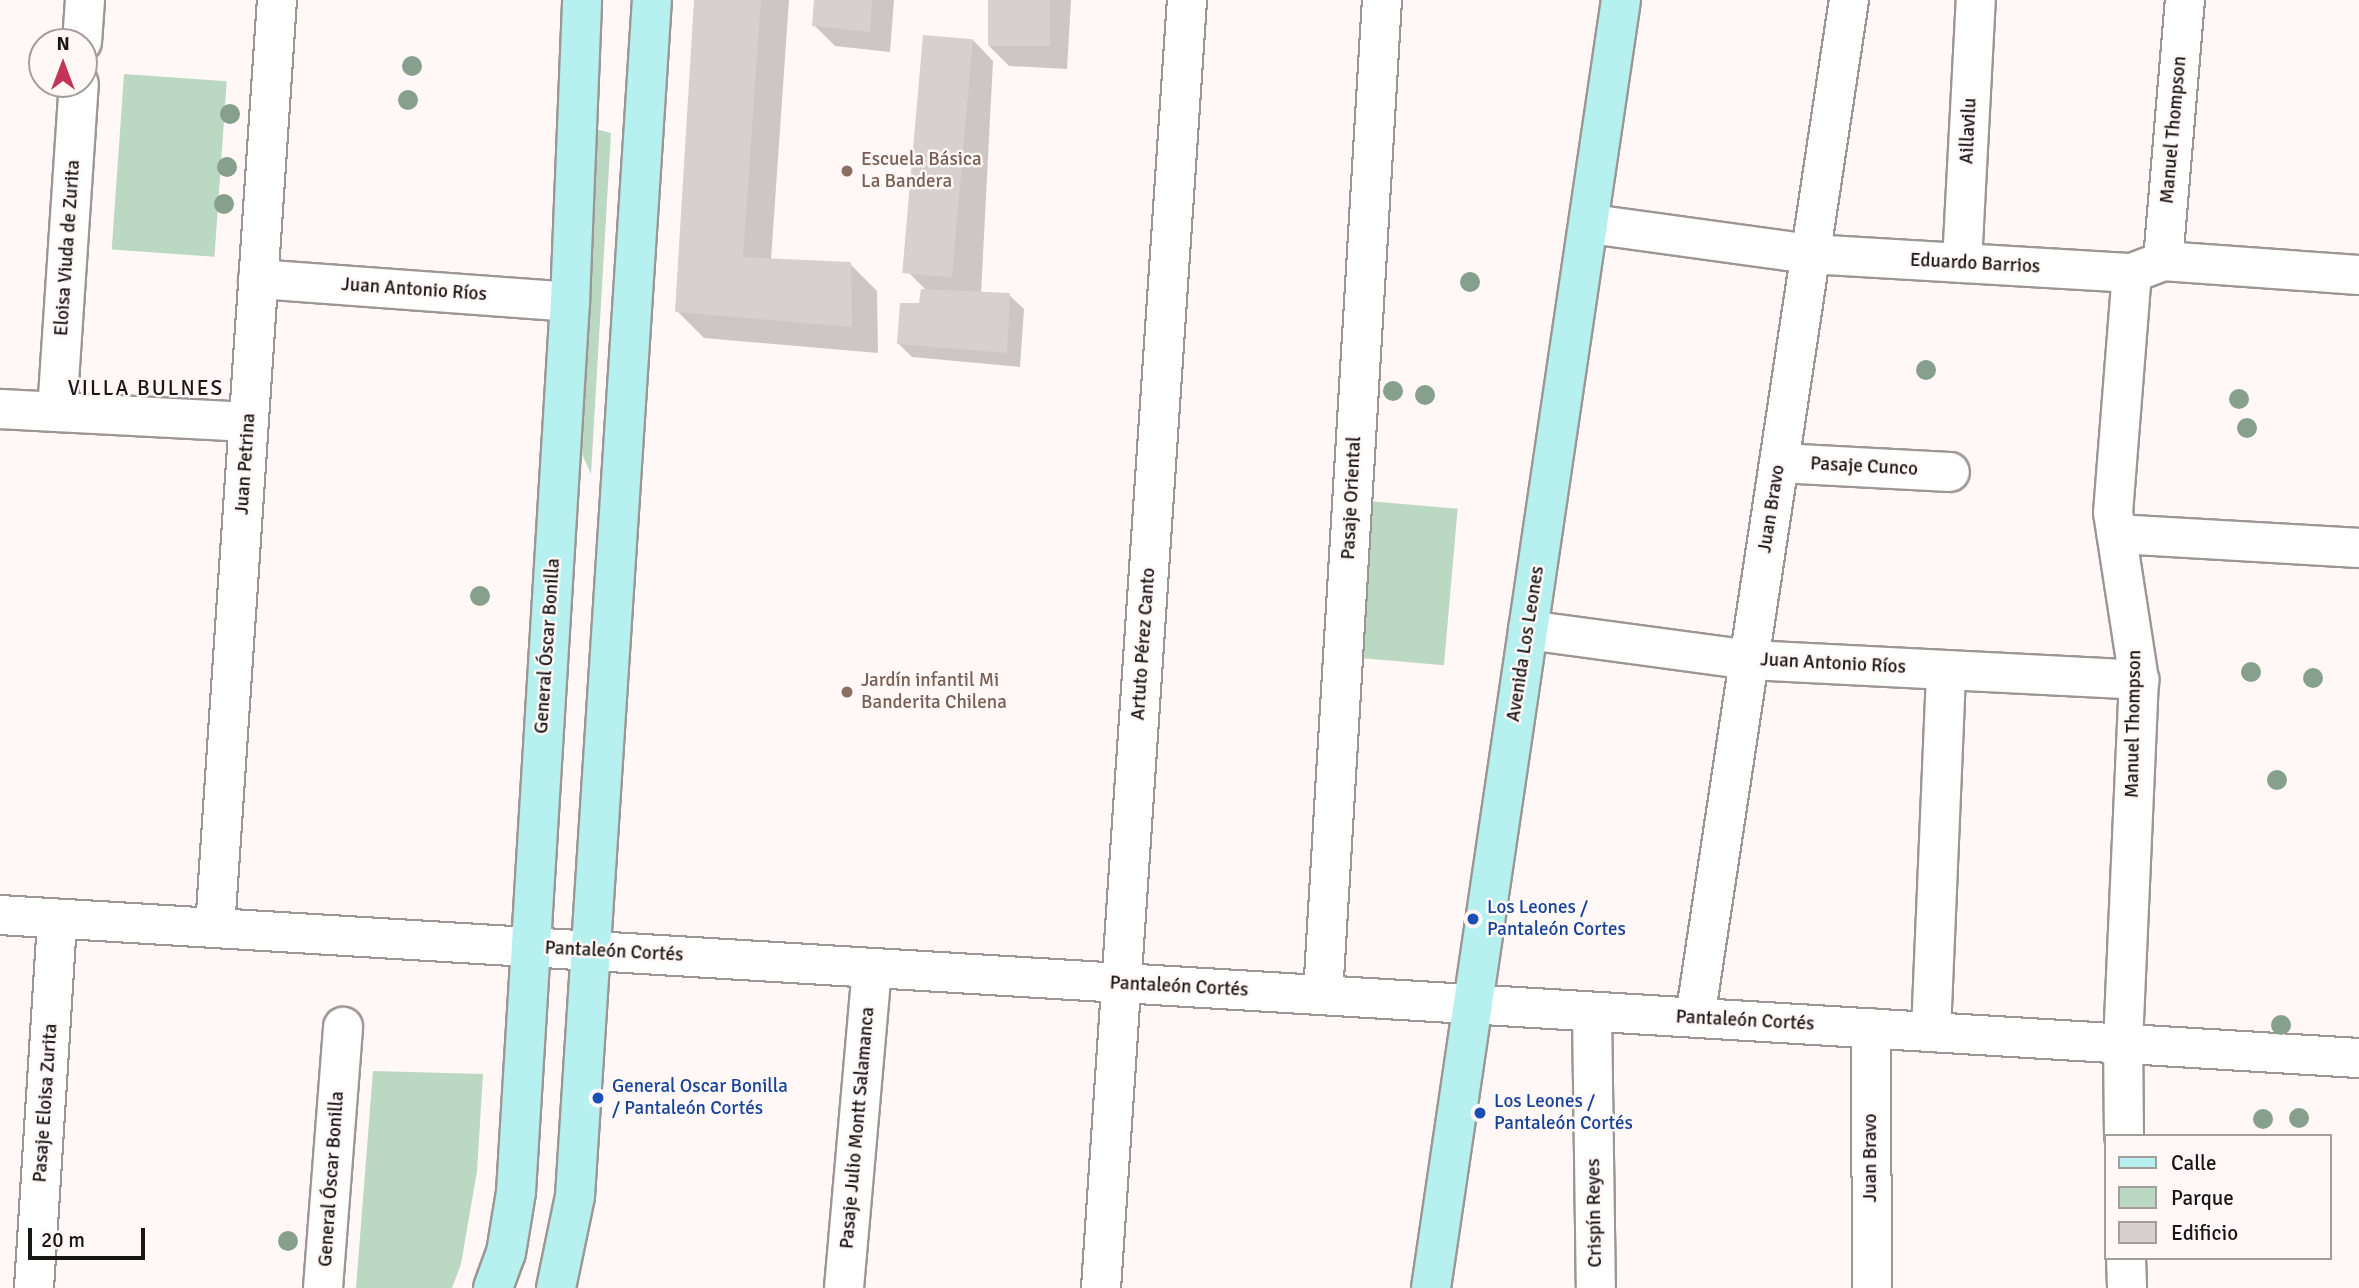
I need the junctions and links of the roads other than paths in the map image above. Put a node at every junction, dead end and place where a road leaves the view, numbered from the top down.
1 (85, 0) edge
2 (277, 0) edge
3 (582, 0) edge
4 (652, 0) edge
5 (1187, 0) edge
6 (1382, 0) edge
7 (1621, 0) edge
8 (1849, 0) edge
9 (1976, 0) edge
10 (2185, 0) edge
11 (83, 28) edge
12 (78, 98) edge
13 (1591, 224) junction
14 (1810, 254) junction
15 (1962, 263) junction
16 (2148, 267) junction
17 (2359, 275) edge
18 (258, 279) junction
19 (570, 302) junction
20 (0, 410) edge
21 (57, 412) junction
22 (249, 422) junction
23 (1779, 463) junction
24 (1950, 472) dead end
25 (2117, 534) junction
26 (2359, 548) edge
27 (1528, 630) junction
28 (1749, 660) junction
29 (1946, 670) junction
30 (2139, 680) junction
31 (0, 915) edge
32 (57, 919) junction
33 (215, 928) junction
34 (529, 947) junction
35 (590, 951) junction
36 (872, 968) junction
37 (1121, 983) junction
38 (1323, 995) junction
39 (1471, 1004) junction
40 (1592, 1012) junction
41 (1695, 1018) junction
42 (344, 1027) dead end
43 (1871, 1028) junction
44 (1931, 1032) junction
45 (2123, 1044) junction
46 (2359, 1058) edge
47 (2124, 1134) edge
48 (2126, 1260) edge
49 (34, 1288) edge
50 (323, 1288) edge
51 (493, 1288) edge
52 (556, 1288) edge
53 (844, 1288) edge
54 (1101, 1288) edge
55 (1431, 1288) edge
56 (1596, 1288) edge
57 (1872, 1288) edge
58 (2127, 1288) edge

1 - 11 street
2 - 18 street, Juan Petrina
3 - 19 street, General Óscar Bonilla
4 - 35 street
5 - 37 street, Artuto Pérez Canto
6 - 38 street, Pasaje Oriental
7 - 13 street, Avenida Los Leones
8 - 14 street, Juan Bravo
9 - 15 street, Aillavilu
10 - 16 street, Manuel Thompson
12 - 21 street, Eloisa Viuda de Zurita
13 - 14 street, Eduardo Barrios
13 - 27 street, Avenida Los Leones
14 - 15 street, Eduardo Barrios
14 - 23 street, Juan Bravo
15 - 16 street, Eduardo Barrios
16 - 17 street, Eduardo Barrios
16 - 25 street, Manuel Thompson
18 - 19 street, Juan Antonio Ríos
18 - 22 street, Juan Petrina
19 - 34 street, General Óscar Bonilla
20 - 21 street
21 - 22 street
22 - 33 street, Juan Petrina
23 - 24 street, Pasaje Cunco
23 - 28 street, Juan Bravo
25 - 26 street
25 - 30 street, Manuel Thompson
27 - 28 street, Juan Antonio Ríos
27 - 39 street, Avenida Los Leones
28 - 29 street, Juan Antonio Ríos
28 - 41 street, Juan Bravo
29 - 30 street, Juan Antonio Ríos
29 - 44 street
30 - 45 street, Manuel Thompson
31 - 32 street, Pantaleón Cortés
32 - 33 street, Pantaleón Cortés
32 - 49 street, Pasaje Eloisa Zurita
33 - 34 street, Pantaleón Cortés
34 - 35 street, Pantaleón Cortés
34 - 51 street, General Óscar Bonilla
35 - 36 street, Pantaleón Cortés
35 - 52 street
36 - 37 street, Pantaleón Cortés
36 - 53 street, Pasaje Julio Montt Salamanca
37 - 38 street, Pantaleón Cortés
37 - 54 street, Artuto Pérez Canto
38 - 39 street, Pantaleón Cortés
39 - 40 street, Pantaleón Cortés
39 - 55 street, Avenida Los Leones
40 - 41 street, Pantaleón Cortés
40 - 56 street, Crispín Reyes
41 - 43 street, Pantaleón Cortés
42 - 50 street, General Óscar Bonilla
43 - 44 street, Pantaleón Cortés
43 - 57 street, Juan Bravo
44 - 45 street, Pantaleón Cortés
45 - 46 street, Pantaleón Cortés
45 - 47 street, Manuel Thompson
48 - 58 street

